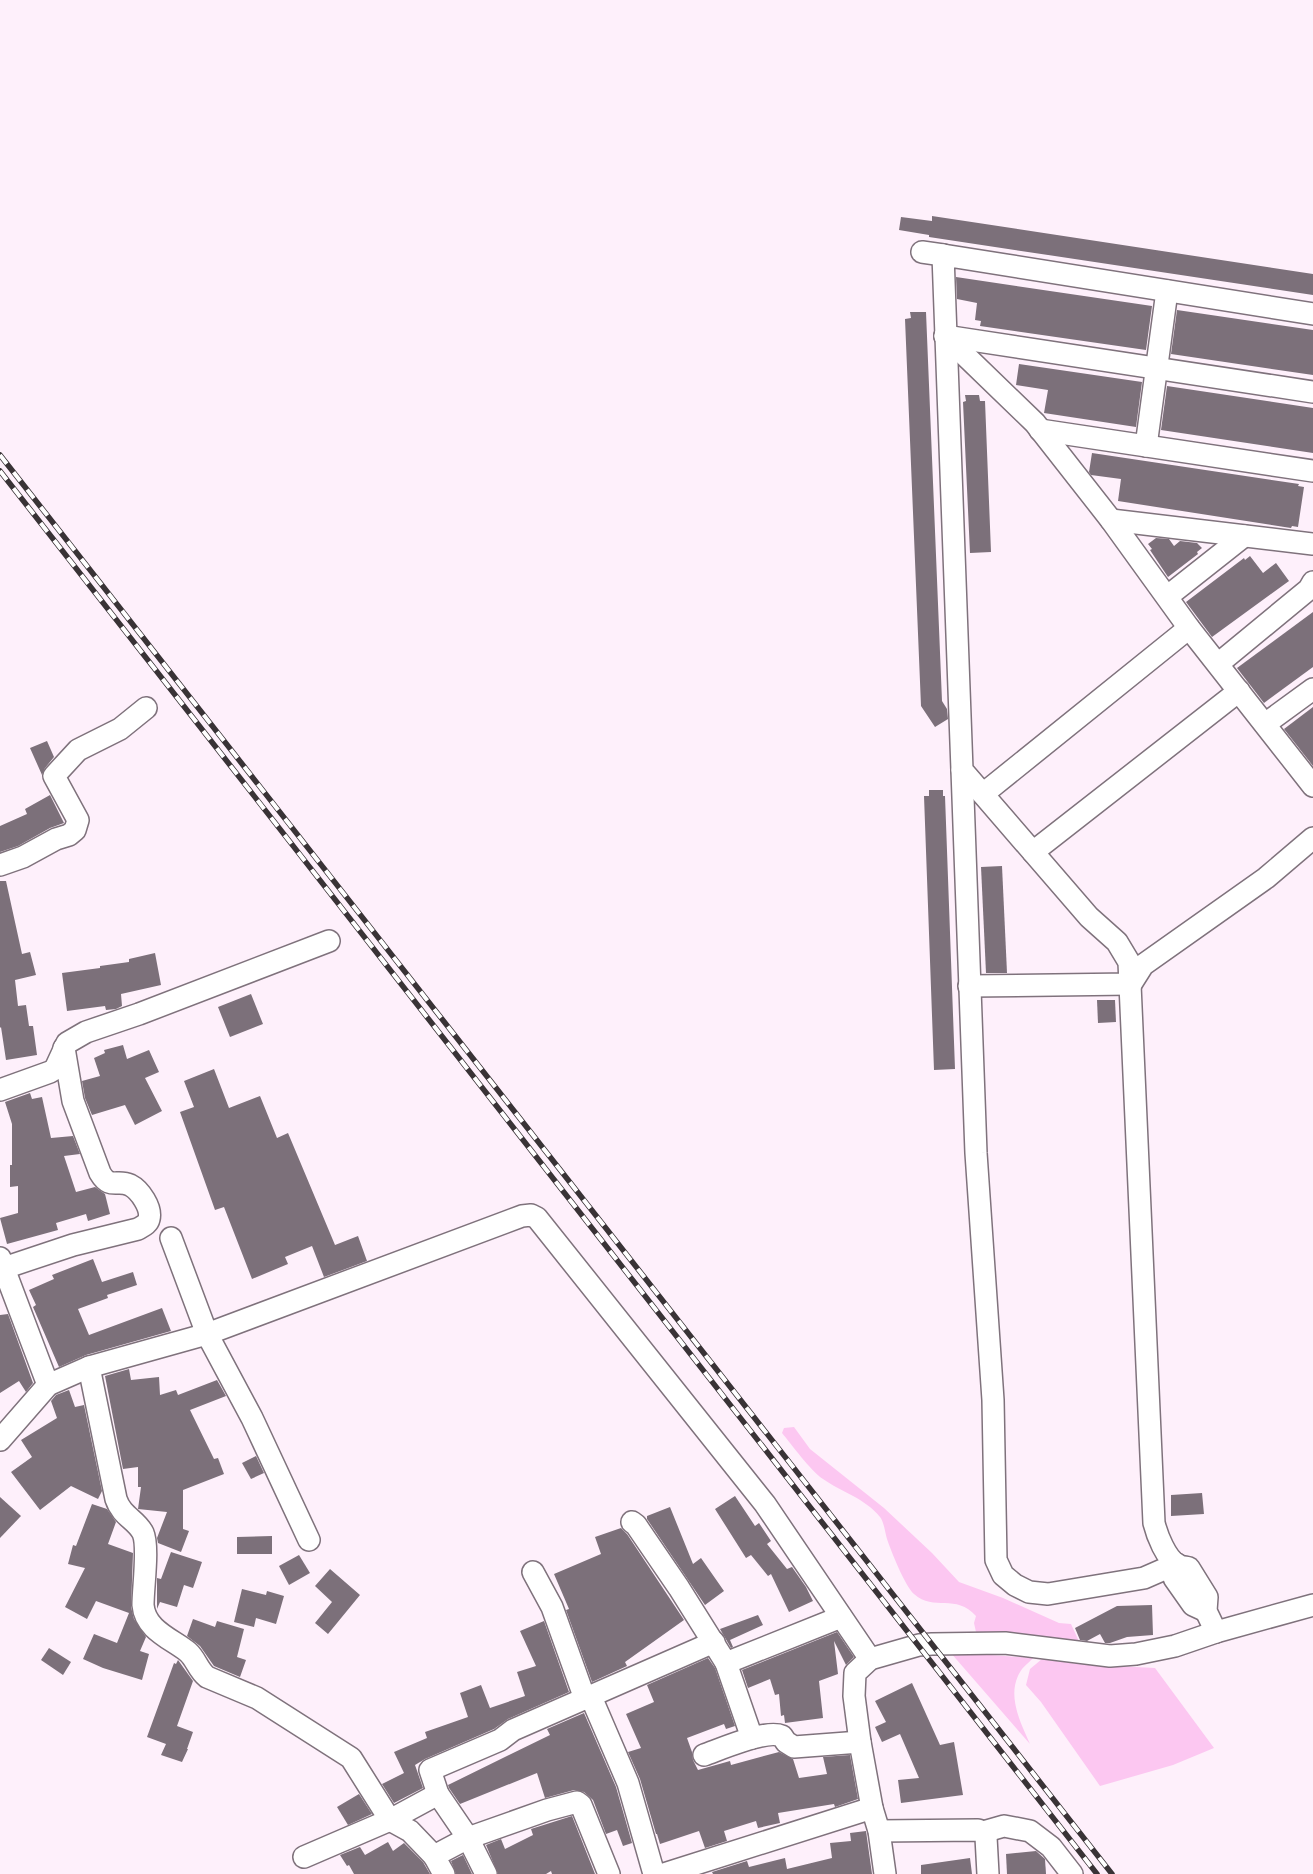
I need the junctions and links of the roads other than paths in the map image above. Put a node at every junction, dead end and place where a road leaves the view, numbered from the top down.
1 (922, 252) dead end
2 (943, 255) junction
3 (1167, 291) junction
4 (1313, 314) edge
5 (945, 336) junction
6 (1156, 368) junction
7 (1313, 392) edge
8 (1040, 430) junction
9 (1146, 446) junction
10 (1313, 471) edge
11 (1111, 520) junction
12 (1244, 536) junction
13 (1313, 544) edge
14 (1313, 582) edge
15 (1168, 596) junction
16 (1189, 628) junction
17 (1218, 664) junction
18 (1313, 689) edge
19 (1238, 691) junction
20 (146, 708) dead end
21 (1265, 724) junction
22 (962, 770) junction
23 (1313, 786) edge
24 (983, 794) junction
25 (1313, 838) edge
26 (1033, 852) junction
27 (0, 865) edge
28 (329, 941) dead end
29 (1131, 984) junction
30 (969, 986) junction
31 (64, 1048) junction
32 (0, 1090) edge
33 (171, 1238) dead end
34 (2, 1263) edge
35 (207, 1334) junction
36 (89, 1367) junction
37 (48, 1385) junction
38 (0, 1440) edge
39 (632, 1522) dead end
40 (309, 1540) dead end
41 (1176, 1564) junction
42 (533, 1572) dead end
43 (1313, 1605) edge
44 (841, 1617) junction
45 (1216, 1632) junction
46 (714, 1642) junction
47 (870, 1659) junction
48 (726, 1664) junction
49 (588, 1698) junction
50 (752, 1738) junction
51 (860, 1742) junction
52 (704, 1755) dead end
53 (438, 1794) junction
54 (872, 1808) junction
55 (390, 1820) junction
56 (879, 1832) junction
57 (983, 1832) junction
58 (468, 1838) junction
59 (304, 1857) dead end
60 (439, 1865) edge
61 (486, 1874) edge
62 (609, 1874) edge
63 (654, 1874) edge
64 (664, 1874) edge
65 (885, 1874) edge
66 (988, 1874) edge
67 (1072, 1874) edge

1 - 2 street
2 - 3 street
2 - 5 street
3 - 4 street
3 - 6 street
5 - 6 street
5 - 8 street
5 - 22 street
6 - 7 street
6 - 9 street
8 - 9 street
8 - 11 street
9 - 10 street
11 - 12 street
11 - 15 street
12 - 13 street
12 - 15 street
14 - 17 street
15 - 16 street
16 - 17 street
16 - 24 street
17 - 19 street
18 - 21 street
19 - 21 street
19 - 26 street
20 - 27 street
21 - 23 street
22 - 24 street
22 - 30 street
24 - 26 street
25 - 29 street
26 - 29 street
28 - 31 street
29 - 30 street
29 - 41 street
30 - 41 street
31 - 32 street
31 - 34 street
33 - 35 street
34 - 37 street
35 - 36 street
35 - 40 street
35 - 44 street
36 - 37 street
36 - 55 street
37 - 38 street
39 - 46 street
41 - 45 street
42 - 49 street
43 - 45 street
44 - 47 street
44 - 48 street
45 - 47 street
46 - 48 street
46 - 49 street
47 - 51 street
48 - 50 street
49 - 53 street
49 - 63 street
50 - 51 street
50 - 52 street
51 - 54 street
53 - 55 street
53 - 58 street
54 - 56 street
54 - 64 street
55 - 59 street
55 - 60 street
56 - 57 street
56 - 65 street
57 - 66 street
57 - 67 street
58 - 60 street
58 - 61 street
58 - 62 street

